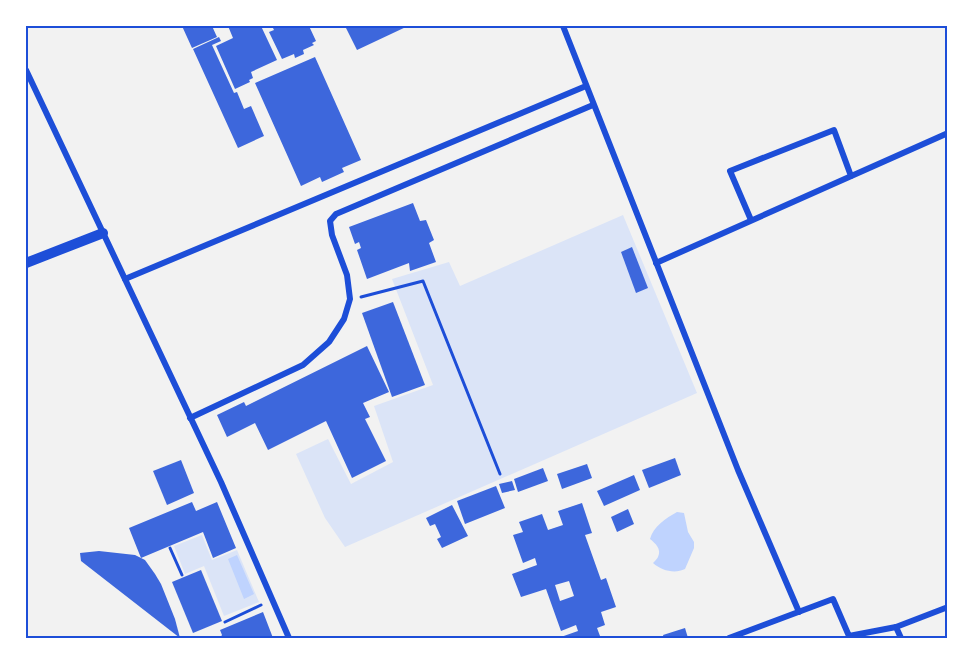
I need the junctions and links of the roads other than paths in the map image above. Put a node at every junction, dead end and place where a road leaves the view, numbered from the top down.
1 (563, 26) edge
2 (26, 70) edge
3 (586, 86) junction
4 (593, 105) junction
5 (948, 133) edge
6 (851, 176) junction
7 (751, 220) junction
8 (103, 233) junction
9 (26, 263) edge
10 (656, 263) junction
11 (125, 279) junction
12 (190, 418) junction
13 (948, 607) edge
14 (799, 612) junction
15 (896, 627) junction
16 (289, 639) edge
17 (729, 639) edge
18 (901, 639) edge

1 - 3 street
2 - 8 street
3 - 4 street
3 - 11 street
4 - 10 street
4 - 12 street
5 - 6 street
6 - 7 street
6 - 7 street
7 - 10 street
8 - 9 street
8 - 11 street
10 - 14 street
11 - 12 street
12 - 16 street
13 - 15 street
14 - 15 street
14 - 17 street
15 - 18 street

